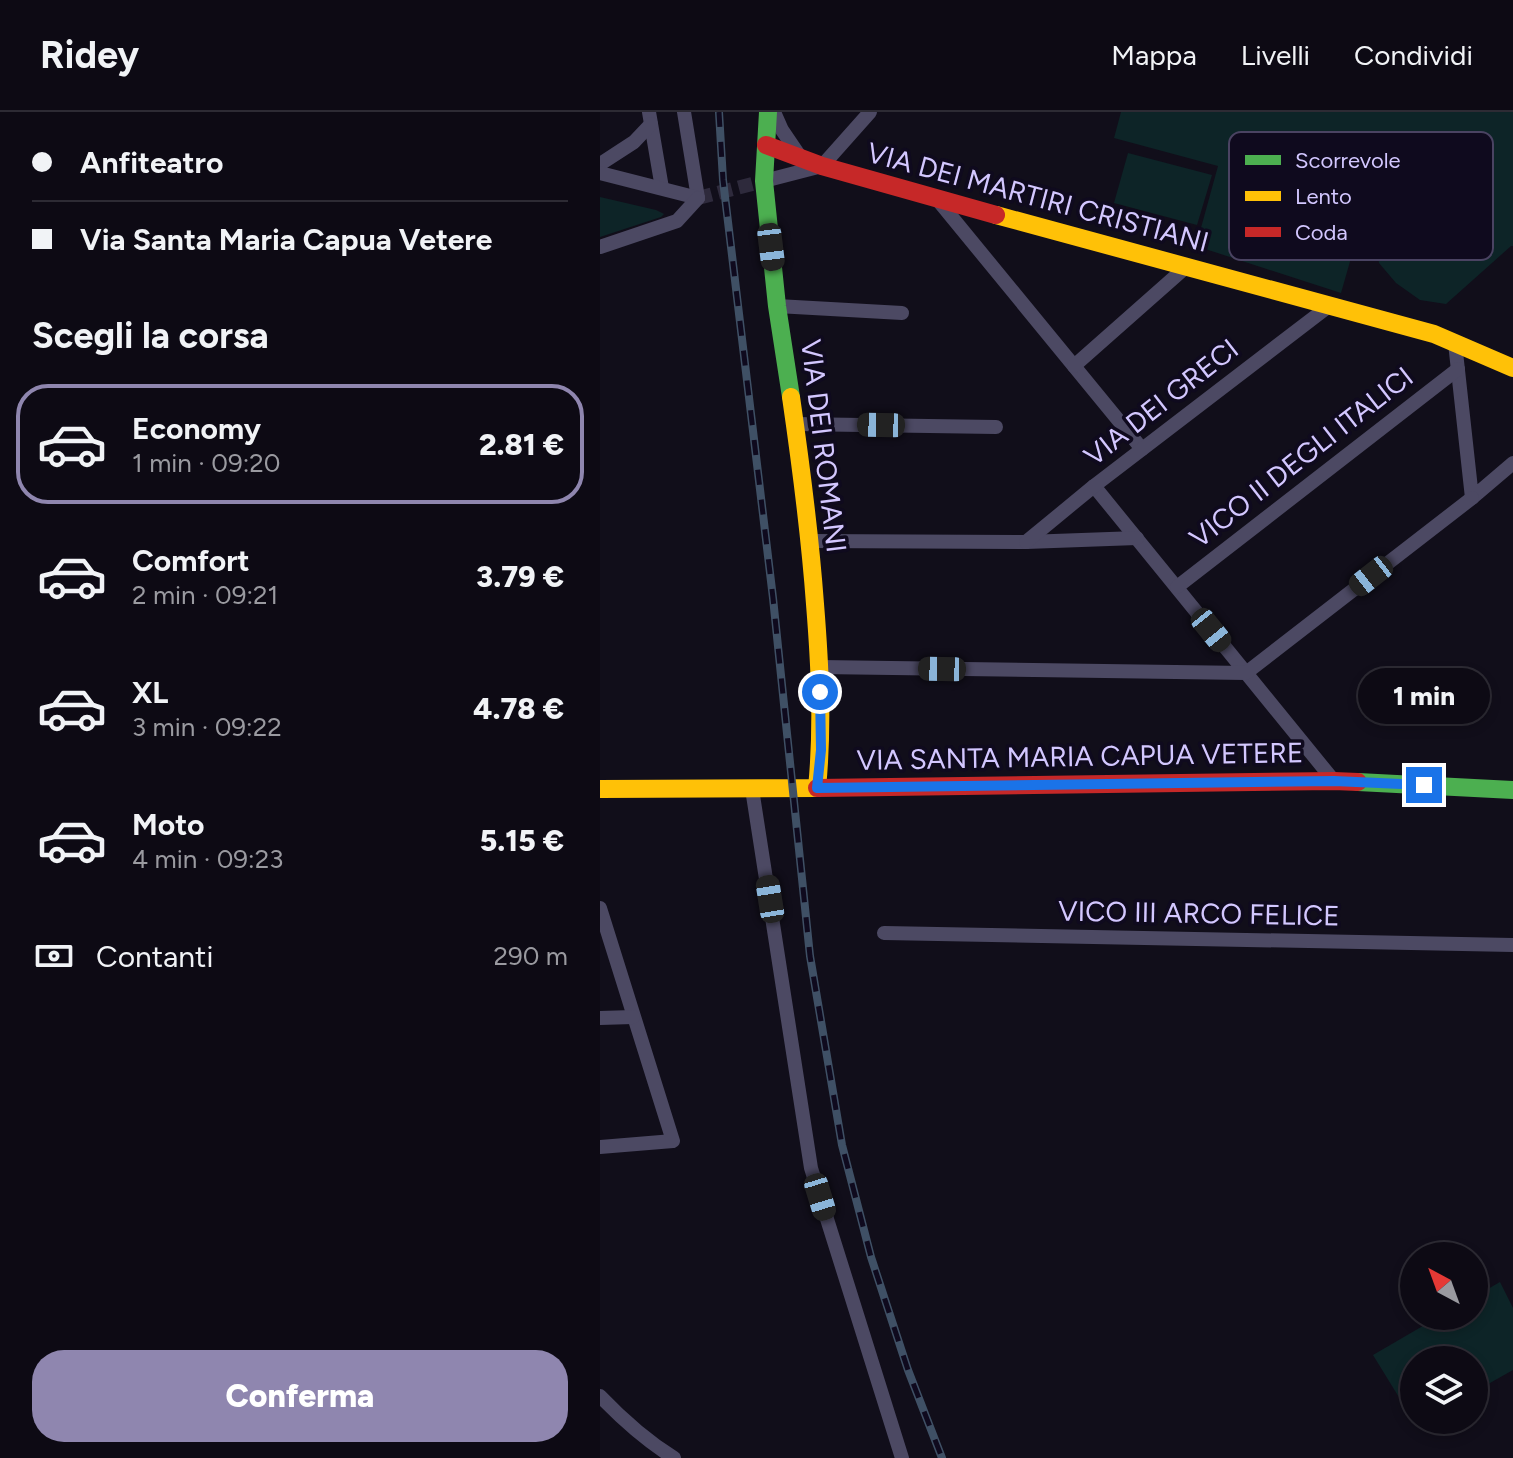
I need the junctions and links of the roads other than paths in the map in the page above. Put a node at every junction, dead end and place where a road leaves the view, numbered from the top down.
1 (684, 112) edge
2 (771, 112) edge
3 (870, 112) edge
4 (650, 118) edge
5 (766, 145) junction
6 (801, 158) junction
7 (600, 164) edge
8 (822, 166) junction
9 (600, 173) edge
10 (764, 181) junction
11 (662, 188) junction
12 (698, 198) junction
13 (937, 199) junction
14 (600, 247) edge
15 (1186, 267) junction
16 (777, 306) junction
17 (1329, 306) junction
18 (902, 313) dead end
19 (1455, 343) junction
20 (1074, 366) junction
21 (1513, 368) edge
22 (1458, 369) junction
23 (795, 424) junction
24 (996, 427) dead end
25 (1142, 449) junction
26 (1513, 463) edge
27 (1094, 486) junction
28 (1472, 498) junction
29 (1137, 538) junction
30 (810, 541) junction
31 (1026, 542) junction
32 (1177, 587) junction
33 (820, 667) junction
34 (1246, 673) junction
35 (1334, 781) junction
36 (817, 788) junction
37 (600, 789) edge
38 (752, 789) junction
39 (1513, 790) edge
40 (600, 908) edge
41 (884, 933) dead end
42 (1513, 945) edge
43 (633, 1017) junction
44 (600, 1018) edge
45 (600, 1147) edge
46 (600, 1396) edge
47 (674, 1458) edge
48 (902, 1458) edge

1 - 12 street
2 - 5 main road, VIA DEI ROMANI
2 - 6 street
3 - 8 street
4 - 7 street
4 - 11 street
5 - 6 main road, VIA DEI MARTIRI CRISTIANI
5 - 10 main road, VIA DEI ROMANI
6 - 8 main road, VIA DEI MARTIRI CRISTIANI
8 - 10 street, VIA DEI MARTIRI CRISTIANI
8 - 13 main road, VIA DEI MARTIRI CRISTIANI
9 - 11 street
10 - 16 main road, VIA DEI ROMANI
11 - 12 street
12 - 14 street
13 - 15 main road, VIA DEI MARTIRI CRISTIANI
13 - 20 street
15 - 17 main road, VIA DEI MARTIRI CRISTIANI
15 - 20 street
16 - 18 street
16 - 23 main road, VIA DEI ROMANI
17 - 19 main road, VIA DEI MARTIRI CRISTIANI
17 - 25 street, VIA DEI GRECI
19 - 21 main road, VIA DEI MARTIRI CRISTIANI
19 - 22 street
20 - 25 street
22 - 28 street
22 - 32 street, VICO II DEGLI ITALICI
23 - 24 street
23 - 30 main road, VIA DEI ROMANI
25 - 27 street, VIA DEI GRECI
26 - 28 street
27 - 29 street
27 - 31 street, VIA DEI GRECI
28 - 34 street
29 - 31 street
29 - 32 street
30 - 31 street
30 - 33 main road, VIA DEI ROMANI
32 - 34 street
33 - 34 street
33 - 36 main road, VIA DEI ROMANI
34 - 35 street
35 - 36 main road, VIA SANTA MARIA CAPUA VETERE
35 - 39 main road, VIA SANTA MARIA CAPUA VETERE
36 - 38 main road, VIA SANTA MARIA CAPUA VETERE
37 - 38 main road, VIA SANTA MARIA CAPUA VETERE
38 - 48 street
40 - 43 street
41 - 42 street, VICO III ARCO FELICE
43 - 44 street
43 - 45 street
46 - 47 street

